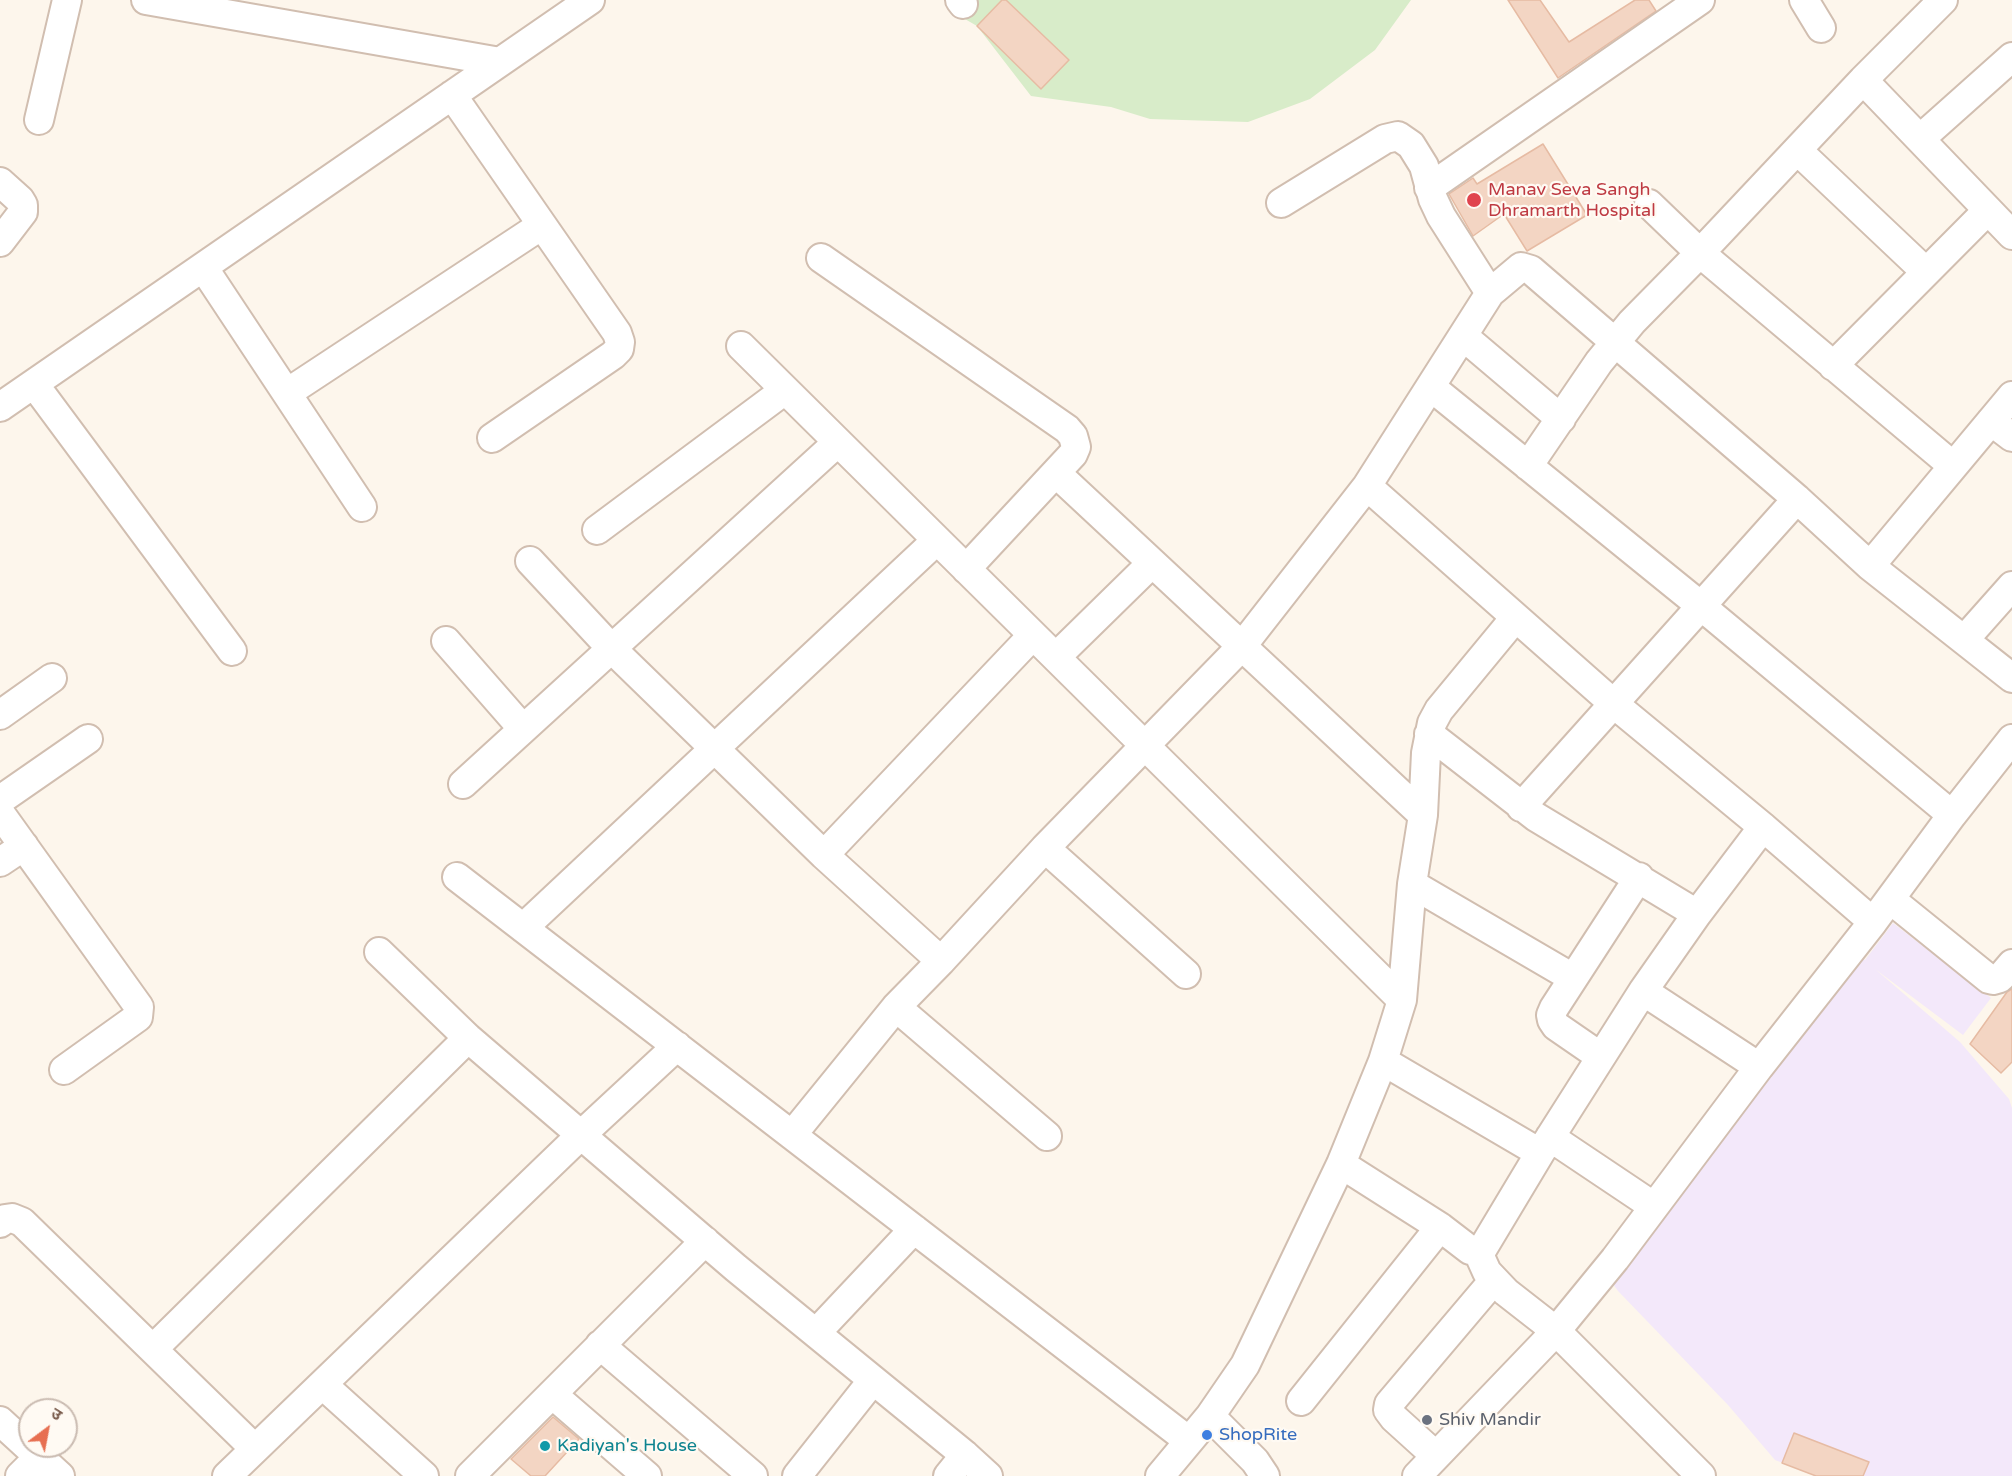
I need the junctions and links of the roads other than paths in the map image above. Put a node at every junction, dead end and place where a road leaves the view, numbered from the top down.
1 (67, 0) edge
2 (146, 0) edge
3 (590, 0) edge
4 (1700, 0) edge
5 (1804, 0) edge
6 (1943, 0) edge
7 (1821, 28) dead end
8 (2012, 57) edge
9 (500, 62) junction
10 (1863, 80) junction
11 (452, 95) junction
12 (39, 120) dead end
13 (1920, 140) junction
14 (1797, 150) junction
15 (0, 182) edge
16 (1430, 188) junction
17 (1281, 203) dead end
18 (1649, 204) dead end
19 (1988, 210) junction
20 (542, 225) junction
21 (2012, 235) edge
22 (0, 242) edge
23 (1700, 254) junction
24 (821, 258) dead end
25 (203, 267) junction
26 (1926, 272) junction
27 (1490, 293) junction
28 (1463, 336) junction
29 (1614, 342) junction
30 (741, 346) dead end
31 (1833, 366) junction
32 (34, 384) junction
33 (1431, 387) junction
34 (785, 390) junction
35 (287, 393) junction
36 (2012, 396) edge
37 (0, 407) edge
38 (1561, 419) junction
39 (2001, 429) edge
40 (492, 438) dead end
41 (838, 442) junction
42 (1528, 466) junction
43 (1953, 466) junction
44 (1056, 473) junction
45 (1367, 486) junction
46 (1797, 499) junction
47 (362, 507) dead end
48 (597, 530) dead end
49 (937, 540) junction
50 (530, 561) dead end
51 (1152, 562) junction
52 (1870, 566) junction
53 (966, 569) junction
54 (2012, 586) edge
55 (1701, 606) junction
56 (1515, 618) junction
57 (1033, 635) junction
58 (1964, 640) junction
59 (446, 641) dead end
60 (1242, 646) junction
61 (611, 648) junction
62 (232, 651) dead end
63 (1056, 657) junction
64 (52, 678) dead end
65 (2012, 678) edge
66 (1614, 704) junction
67 (0, 715) edge
68 (523, 729) junction
69 (1429, 734) junction
70 (2012, 739) edge
71 (88, 740) dead end
72 (1144, 745) junction
73 (714, 748) junction
74 (463, 784) dead end
75 (0, 800) edge
76 (1521, 807) junction
77 (0, 813) edge
78 (1952, 814) junction
79 (1423, 815) junction
80 (1763, 827) junction
81 (24, 846) junction
82 (1045, 848) junction
83 (824, 855) junction
84 (0, 862) edge
85 (457, 877) dead end
86 (1639, 877) junction
87 (1412, 884) junction
88 (1890, 899) junction
89 (1697, 914) junction
90 (1873, 922) junction
91 (522, 928) junction
92 (379, 952) dead end
93 (941, 961) junction
94 (2012, 964) edge
95 (1186, 974) dead end
96 (1573, 978) junction
97 (1643, 991) junction
98 (1402, 1000) junction
99 (896, 1007) junction
100 (468, 1038) junction
101 (676, 1046) junction
102 (1601, 1057) junction
103 (1383, 1061) junction
104 (1759, 1067) junction
105 (64, 1070) dead end
106 (581, 1135) junction
107 (792, 1135) junction
108 (1047, 1136) dead end
109 (1545, 1145) junction
110 (1341, 1164) junction
111 (1653, 1206) junction
112 (0, 1223) edge
113 (1440, 1227) junction
114 (914, 1229) junction
115 (705, 1240) junction
116 (1478, 1252) junction
117 (1494, 1280) junction
118 (1556, 1330) junction
119 (816, 1334) junction
120 (600, 1346) junction
121 (153, 1349) junction
122 (873, 1380) junction
123 (323, 1385) junction
124 (552, 1394) junction
125 (1301, 1401) dead end
126 (1210, 1416) junction
127 (0, 1421) edge
128 (1189, 1441) junction
129 (255, 1449) junction
130 (957, 1465) edge
131 (1427, 1466) edge
132 (40, 1470) edge
133 (227, 1476) edge
134 (424, 1476) edge
135 (470, 1476) edge
136 (647, 1476) edge
137 (753, 1476) edge
138 (797, 1476) edge
139 (988, 1476) edge
140 (1160, 1476) edge
141 (1265, 1476) edge
142 (1701, 1476) edge

1 - 12 street
2 - 9 street
3 - 9 street
4 - 16 street
5 - 7 street
6 - 10 street
8 - 13 street
9 - 11 street
10 - 13 street
10 - 14 street
11 - 20 street
11 - 25 street
13 - 19 street
14 - 23 street
14 - 26 street
15 - 22 street
16 - 17 street
16 - 27 street
18 - 23 street
19 - 21 street
19 - 26 street
20 - 35 street
20 - 40 street
23 - 29 street
23 - 31 street
24 - 44 street
25 - 32 street
25 - 35 street
26 - 31 street
27 - 28 street
27 - 29 street
28 - 33 street
28 - 38 street
29 - 38 street
29 - 46 street
30 - 34 street
31 - 43 street
32 - 37 street
32 - 62 street
33 - 42 street
33 - 45 street
34 - 41 street
34 - 48 street
35 - 47 street
36 - 39 street
38 - 42 street
39 - 43 street
41 - 49 street
41 - 61 street
42 - 55 street
43 - 52 street
44 - 51 street
44 - 53 street
45 - 56 street
45 - 60 street
46 - 52 street
46 - 55 street
49 - 53 street
49 - 73 street
50 - 61 street
51 - 60 street
51 - 63 street
52 - 58 street
53 - 57 street
54 - 58 street
55 - 66 street
55 - 78 street
56 - 66 street
56 - 69 street
57 - 63 street
57 - 83 street
58 - 65 street
59 - 68 street
60 - 72 street
60 - 79 street
61 - 68 street
61 - 73 street
63 - 72 street
64 - 67 street
66 - 76 street
66 - 80 street
68 - 74 street
69 - 76 street
69 - 79 street
70 - 78 street
71 - 75 street
72 - 82 street
72 - 98 street
73 - 83 street
73 - 91 street
76 - 86 street
77 - 81 street
78 - 88 street
79 - 87 street
80 - 89 street
80 - 90 street
81 - 84 street
81 - 105 street
82 - 93 street
82 - 95 street
83 - 93 street
85 - 91 street
86 - 89 street
86 - 96 street
87 - 96 street
87 - 98 street
88 - 90 street
88 - 94 street
89 - 97 street
90 - 104 street
91 - 101 street
92 - 100 street
93 - 99 street
96 - 102 street
97 - 102 street
97 - 104 street
98 - 103 street
99 - 107 street
99 - 108 street
100 - 106 street
100 - 121 street
101 - 106 street
101 - 107 street
102 - 109 street
103 - 109 street
103 - 110 street
104 - 111 street
106 - 115 street
106 - 123 street
107 - 114 street
109 - 111 street
109 - 116 street
110 - 113 street
110 - 126 street
111 - 118 street
112 - 121 street
113 - 116 street
113 - 125 street
114 - 119 street
114 - 128 street
115 - 119 street
115 - 120 street
116 - 117 street
117 - 118 street
117 - 131 street
118 - 131 street
118 - 142 street
119 - 122 street
120 - 124 street
120 - 137 street
121 - 129 street
122 - 130 street
122 - 138 street
123 - 129 street
123 - 134 street
124 - 135 street
124 - 136 street
126 - 128 street
126 - 141 street
127 - 132 street
128 - 140 street
129 - 133 street
130 - 139 street

